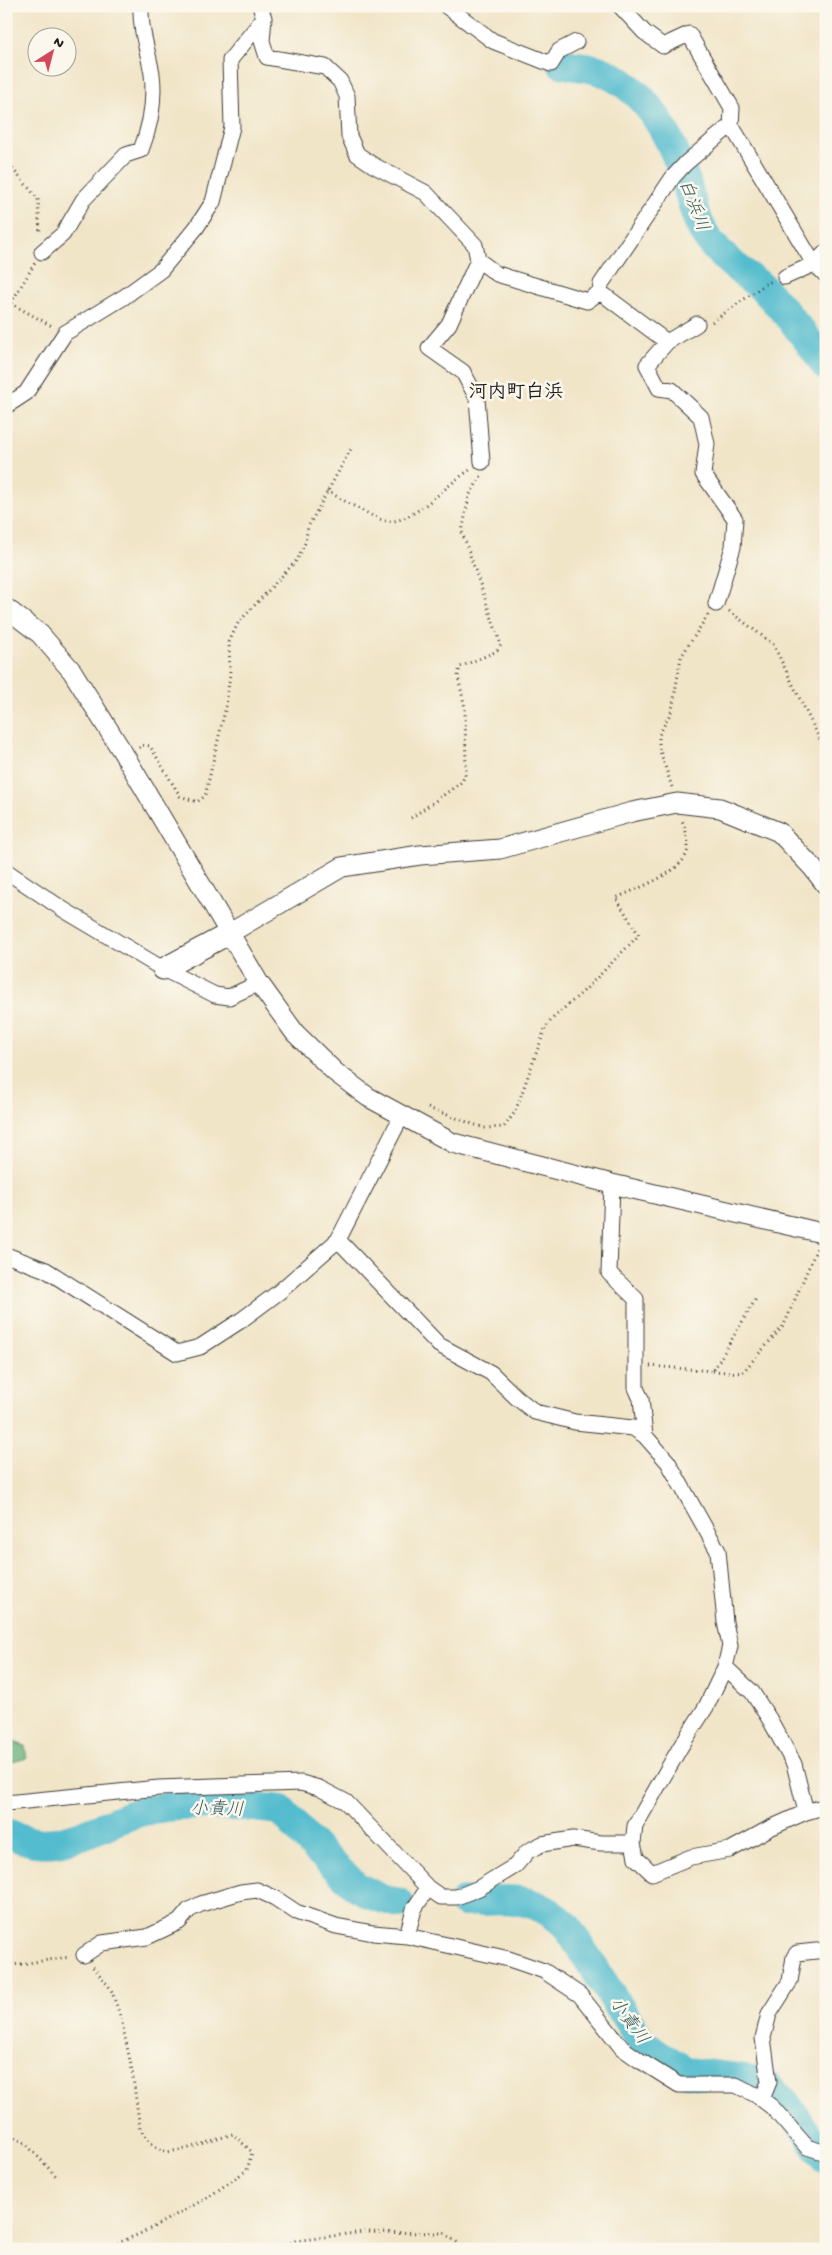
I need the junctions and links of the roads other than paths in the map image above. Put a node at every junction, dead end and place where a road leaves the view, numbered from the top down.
1 (141, 6) edge
2 (446, 6) edge
3 (620, 6) edge
4 (262, 12) edge
5 (576, 42) dead end
6 (731, 125) junction
7 (42, 252) road end
8 (826, 252) edge
9 (478, 260) junction
10 (814, 264) junction
11 (826, 275) edge
12 (785, 277) dead end
13 (600, 292) junction
14 (697, 324) road end
15 (667, 342) junction
16 (6, 406) edge
17 (482, 462) road end
18 (716, 604) road end
19 (6, 608) edge
20 (6, 871) edge
21 (826, 885) edge
22 (230, 933) junction
23 (163, 970) junction
24 (259, 983) junction
25 (401, 1117) junction
26 (612, 1184) junction
27 (825, 1233) edge
28 (338, 1240) junction
29 (6, 1255) edge
30 (645, 1436) junction
31 (724, 1667) junction
32 (6, 1803) edge
33 (826, 1806) edge
34 (806, 1812) junction
35 (633, 1843) junction
36 (428, 1888) junction
37 (407, 1936) junction
38 (826, 1950) edge
39 (84, 1955) road end
40 (765, 2091) junction
41 (820, 2150) edge

1 - 7 street
2 - 5 street
3 - 6 street
4 - 9 street
4 - 16 street
6 - 10 street
6 - 13 street
8 - 10 street
9 - 13 street
9 - 17 street
10 - 11 street
10 - 12 street
13 - 15 street
14 - 15 street
15 - 18 street
19 - 22 street
20 - 23 street
21 - 22 street
22 - 23 main road
22 - 24 street
23 - 24 street
24 - 25 street
25 - 26 street
25 - 28 street
26 - 27 street
26 - 30 street
28 - 29 street
28 - 30 street
30 - 31 street
31 - 34 street
31 - 35 street
32 - 36 street
33 - 34 street
34 - 35 street
35 - 36 street
36 - 37 street
37 - 39 street
37 - 40 street
38 - 40 street
40 - 41 street

